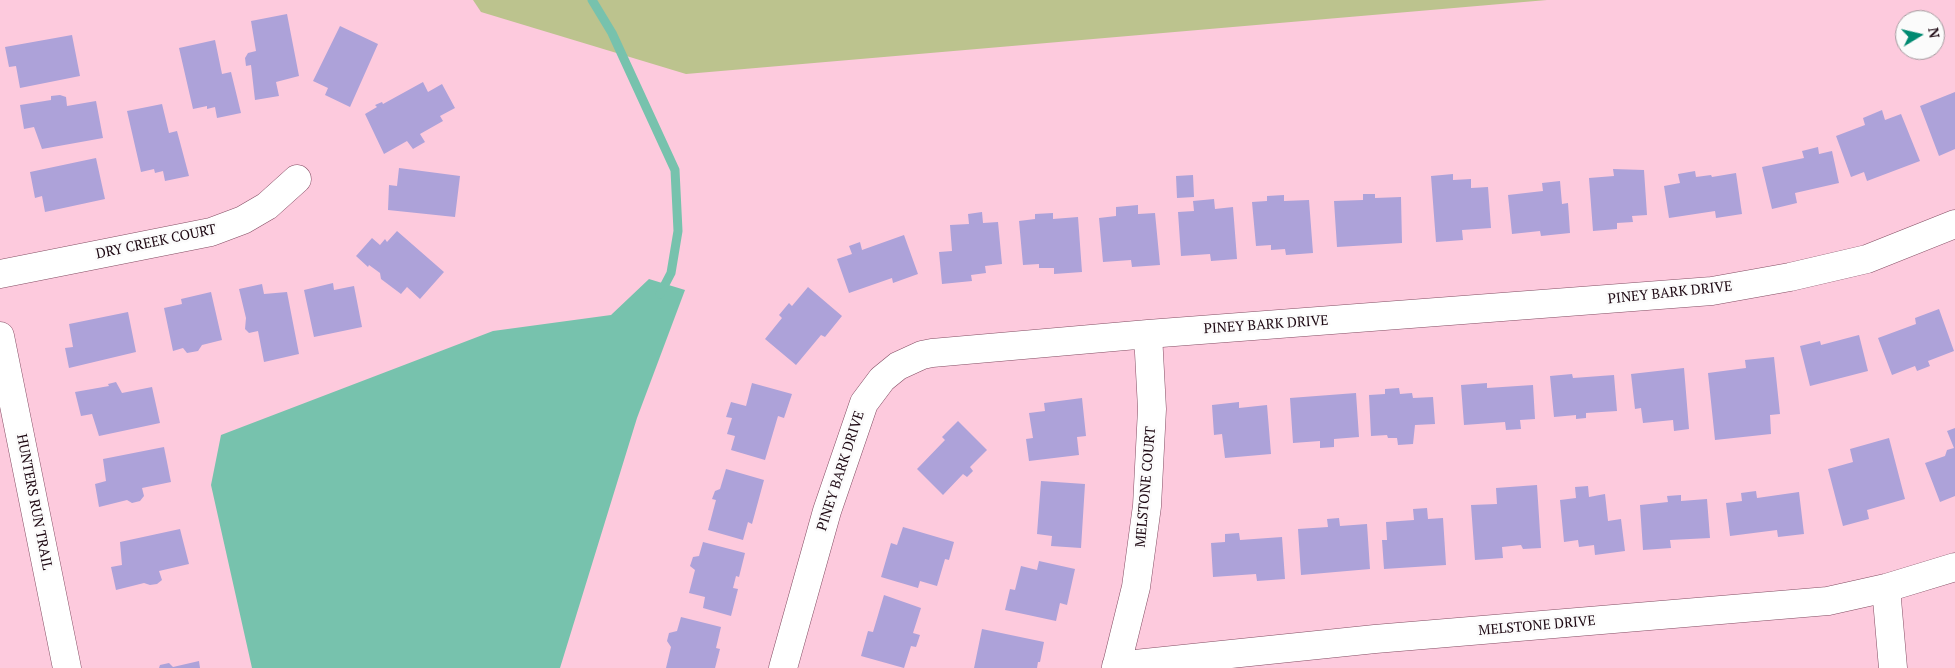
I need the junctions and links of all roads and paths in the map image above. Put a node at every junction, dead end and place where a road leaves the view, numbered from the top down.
1 (298, 179) dead end
2 (1955, 224) edge
3 (0, 274) edge
4 (1148, 334) junction
5 (0, 336) edge
6 (1955, 567) edge
7 (1886, 588) junction
8 (1116, 667) edge
9 (68, 668) edge
10 (784, 668) edge
11 (1894, 668) edge

1 - 3 street, DRY CREEK COURT
2 - 4 street, PINEY BARK DRIVE
4 - 8 street, MELSTONE COURT
4 - 10 street, PINEY BARK DRIVE
5 - 9 street, HUNTERS RUN TRAIL
6 - 7 street, MELSTONE DRIVE
7 - 8 street, MELSTONE DRIVE
7 - 11 street

